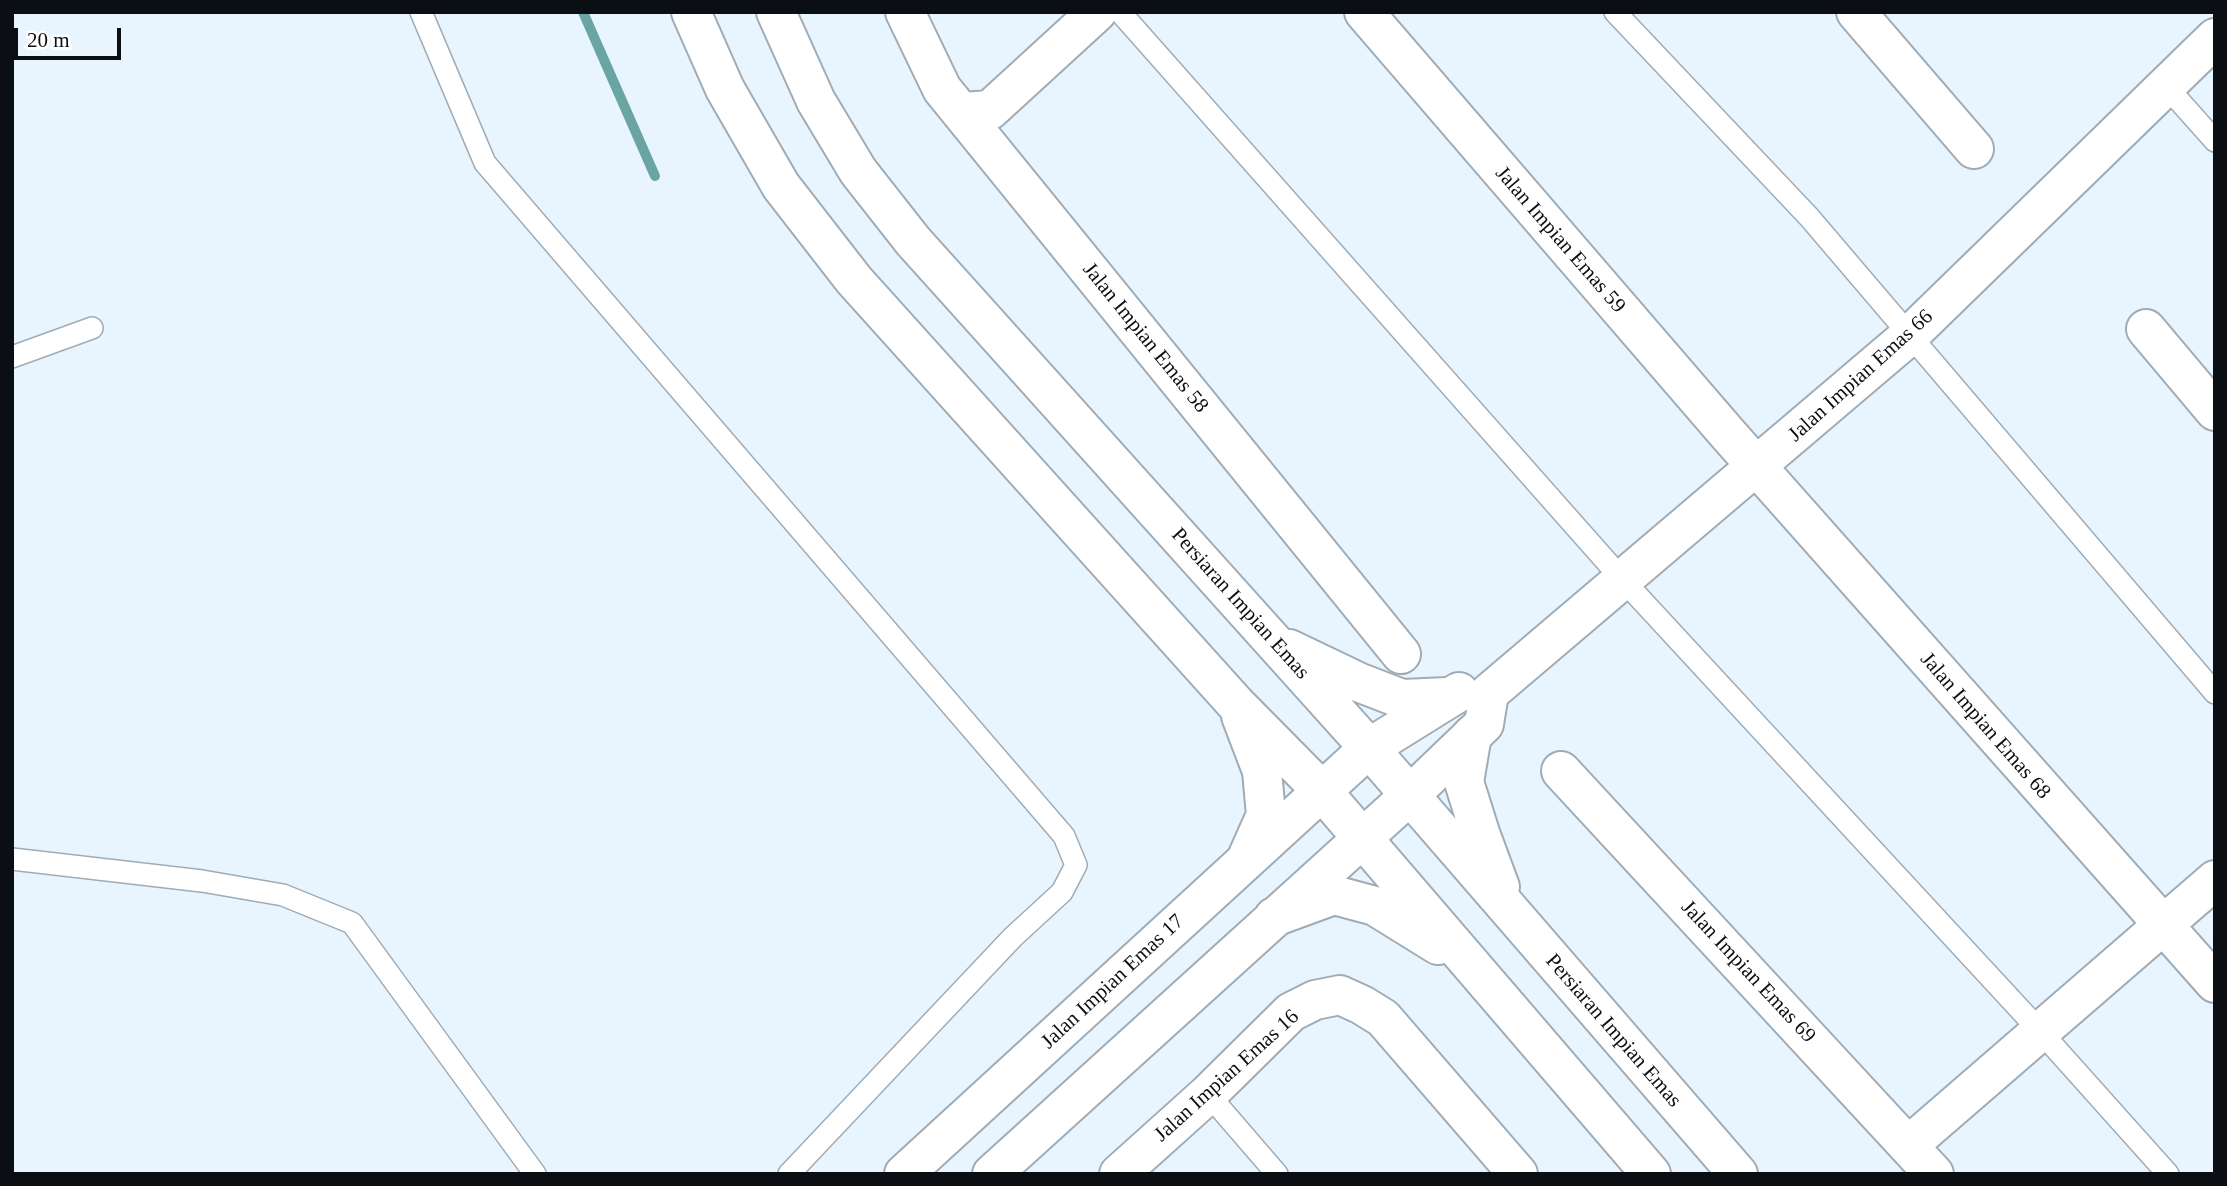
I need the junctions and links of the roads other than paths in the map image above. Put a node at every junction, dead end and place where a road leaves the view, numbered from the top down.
1 (421, 12) edge
2 (691, 12) edge
3 (776, 12) edge
4 (905, 12) edge
5 (1097, 12) edge
6 (1120, 12) edge
7 (1364, 12) edge
8 (1615, 12) edge
9 (1856, 12) edge
10 (2215, 38) edge
11 (2166, 86) junction
12 (963, 112) junction
13 (2215, 141) edge
14 (1973, 149) dead end
15 (92, 328) dead end
16 (2146, 329) dead end
17 (1909, 336) junction
18 (12, 357) edge
19 (2215, 411) edge
20 (1758, 466) junction
21 (1622, 579) junction
22 (1273, 641) junction
23 (1401, 654) dead end
24 (1489, 693) junction
25 (2215, 693) edge
26 (1448, 697) junction
27 (1236, 704) junction
28 (1472, 734) junction
29 (1369, 748) junction
30 (1561, 771) dead end
31 (1321, 790) junction
32 (1409, 796) junction
33 (1361, 837) junction
34 (12, 859) edge
35 (1246, 860) junction
36 (2215, 880) edge
37 (1511, 914) junction
38 (1274, 917) junction
39 (2162, 926) junction
40 (1469, 965) junction
41 (2215, 984) edge
42 (2040, 1031) junction
43 (1208, 1094) junction
44 (1909, 1145) junction
45 (535, 1174) edge
46 (789, 1174) edge
47 (904, 1174) edge
48 (992, 1174) edge
49 (1119, 1174) edge
50 (1277, 1174) edge
51 (1518, 1174) edge
52 (1651, 1174) edge
53 (1738, 1174) edge
54 (1934, 1174) edge
55 (2168, 1174) edge

1 - 46 lane
2 - 27 street
3 - 22 street, Persiaran Impian Emas
4 - 12 street, Jalan Impian Emas 58
5 - 12 street
6 - 21 lane
7 - 20 street, Jalan Impian Emas 59
8 - 17 lane
9 - 14 street
10 - 11 street, Jalan Impian Emas 66
11 - 13 lane
11 - 17 street, Jalan Impian Emas 66
12 - 23 street, Jalan Impian Emas 58
15 - 18 lane
16 - 19 street
17 - 20 street, Jalan Impian Emas 66
17 - 25 lane
20 - 21 street, Jalan Impian Emas 66
20 - 39 street, Jalan Impian Emas 68
21 - 24 street, Jalan Impian Emas 66
21 - 42 lane
22 - 26 street
22 - 29 street, Persiaran Impian Emas
24 - 26 street
24 - 28 street
26 - 29 street
27 - 31 street
27 - 35 street
28 - 32 street
28 - 37 street
29 - 31 street, Jalan Impian Emas 17
29 - 32 street, Persiaran Impian Emas
30 - 44 street, Jalan Impian Emas 69
31 - 33 street
31 - 35 street, Jalan Impian Emas 17
32 - 33 street
32 - 37 street, Persiaran Impian Emas
33 - 38 street
33 - 40 street
34 - 45 lane
35 - 47 street, Jalan Impian Emas 17
36 - 39 street
37 - 53 street, Persiaran Impian Emas
38 - 40 street
38 - 48 street
39 - 41 street, Jalan Impian Emas 68
39 - 42 street
40 - 52 street
42 - 44 street
42 - 55 lane
43 - 49 street, Jalan Impian Emas 16
43 - 50 lane
43 - 51 street, Jalan Impian Emas 16
44 - 54 street, Jalan Impian Emas 69

